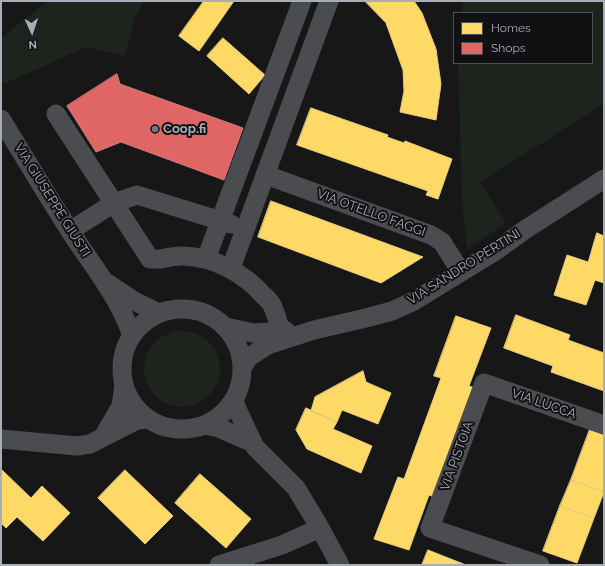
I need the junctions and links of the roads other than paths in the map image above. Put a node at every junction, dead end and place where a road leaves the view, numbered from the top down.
1 (302, 1) edge
2 (329, 1) edge
3 (261, 113) junction
4 (56, 114) dead end
5 (1, 119) edge
6 (284, 122) junction
7 (266, 175) junction
8 (604, 179) edge
9 (114, 204) junction
10 (220, 220) junction
11 (245, 229) junction
12 (70, 231) junction
13 (206, 259) junction
14 (231, 268) junction
15 (461, 272) junction
16 (105, 281) junction
17 (159, 313) junction
18 (226, 327) junction
19 (314, 330) junction
20 (281, 331) junction
21 (132, 336) junction
22 (243, 366) junction
23 (484, 383) joint
24 (124, 384) junction
25 (234, 400) junction
26 (148, 419) junction
27 (205, 425) junction
28 (604, 425) edge
29 (103, 437) junction
30 (1, 439) edge
31 (253, 443) junction
32 (320, 528) junction
33 (219, 565) edge
34 (340, 565) edge
35 (540, 565) edge

1 - 3 street
2 - 6 street
3 - 6 street
3 - 10 street
4 - 9 street
5 - 12 street, VIA GIUSEPPE GIUSTI
6 - 7 street
7 - 11 street
7 - 15 street, VIA OTELLO FAGGI
8 - 15 street, VIA SANDRO PERTINI
9 - 10 street
9 - 12 street
9 - 13 street
10 - 11 street
10 - 13 street
11 - 14 street
12 - 16 street, VIA GIUSEPPE GIUSTI
13 - 14 street
14 - 20 street
15 - 19 street, VIA SANDRO PERTINI
16 - 17 street, VIA GIUSEPPE GIUSTI
16 - 21 street, VIA GIUSEPPE GIUSTI
17 - 18 street
17 - 21 street
18 - 20 street, VIA SANDRO PERTINI
18 - 22 street
19 - 20 street, VIA SANDRO PERTINI
19 - 22 street, VIA SANDRO PERTINI
21 - 24 street
22 - 25 street
23 - 28 street, VIA LUCCA
23 - 35 street, VIA PISTOIA
24 - 26 street
24 - 29 street
25 - 27 street
25 - 31 street
26 - 27 street
26 - 29 street
27 - 31 street
29 - 30 street
31 - 32 street
32 - 33 street
32 - 34 street

